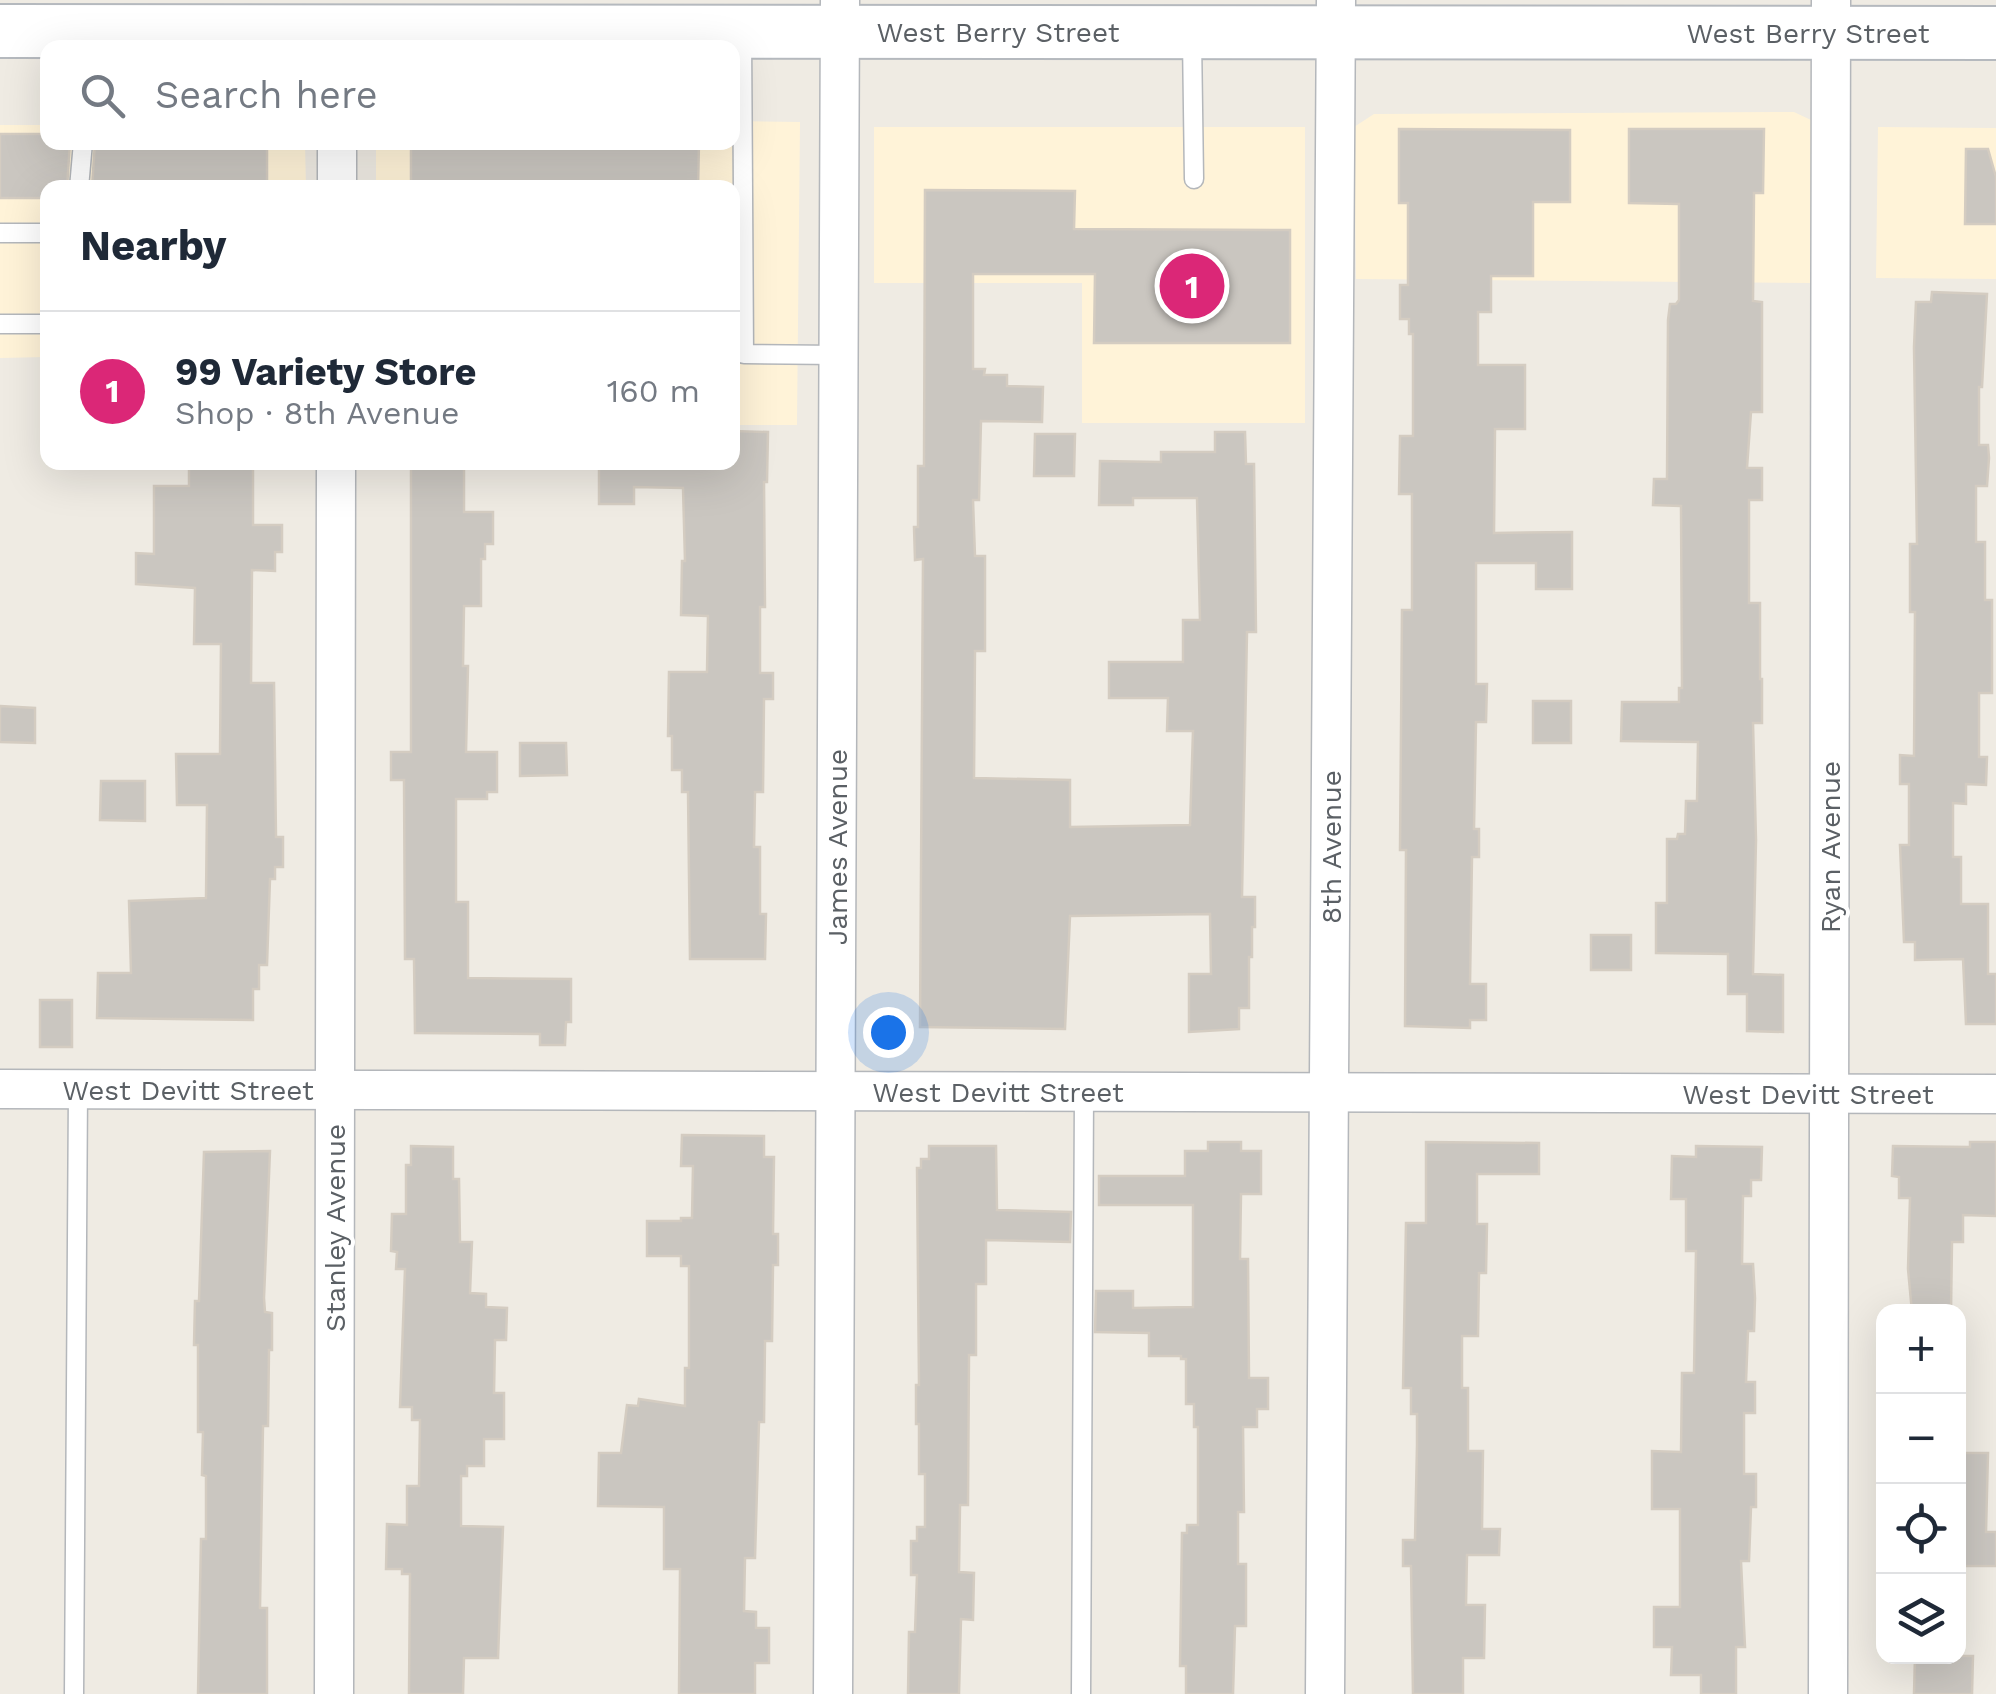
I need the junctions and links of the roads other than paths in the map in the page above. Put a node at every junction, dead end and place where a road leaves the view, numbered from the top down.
1 (840, 16) edge
2 (1336, 16) edge
3 (1831, 16) edge
4 (337, 26) edge
5 (1169, 27) junction
6 (0, 31) edge
7 (742, 31) junction
8 (86, 32) edge
9 (1996, 33) edge
10 (82, 150) edge
11 (337, 150) edge
12 (1194, 179) dead end
13 (80, 180) edge
14 (337, 180) edge
15 (0, 233) edge
16 (40, 233) edge
17 (0, 324) edge
18 (40, 324) edge
19 (838, 355) junction
20 (336, 470) edge
21 (0, 1089) edge
22 (78, 1090) junction
23 (335, 1090) junction
24 (836, 1092) junction
25 (1084, 1092) junction
26 (1329, 1093) junction
27 (1829, 1094) junction
28 (1996, 1094) edge
29 (74, 1694) edge
30 (334, 1694) edge
31 (833, 1694) edge
32 (1080, 1694) edge
33 (1325, 1694) edge
34 (1828, 1694) edge

1 - 5 main road, West Berry Street
1 - 7 main road, West Berry Street
1 - 19 street, James Avenue
2 - 3 main road, West Berry Street
2 - 5 main road, West Berry Street
2 - 26 street, 8th Avenue
3 - 9 main road, West Berry Street
3 - 27 street, Ryan Avenue
4 - 7 main road, West Berry Street
4 - 8 main road, West Berry Street
5 - 12 lane
6 - 8 main road, West Berry Street
7 - 19 lane
10 - 13 lane
11 - 14 street
15 - 16 lane
17 - 18 lane
19 - 24 street, James Avenue
20 - 23 street, Stanley Avenue
21 - 22 street, West Devitt Street
22 - 23 street, West Devitt Street
22 - 29 lane
23 - 24 street, West Devitt Street
23 - 30 street, Stanley Avenue
24 - 25 street, West Devitt Street
24 - 31 street, James Avenue
25 - 26 street, West Devitt Street
25 - 32 lane
26 - 27 street, West Devitt Street
26 - 33 street, 8th Avenue
27 - 28 street, West Devitt Street
27 - 34 street, Ryan Avenue

